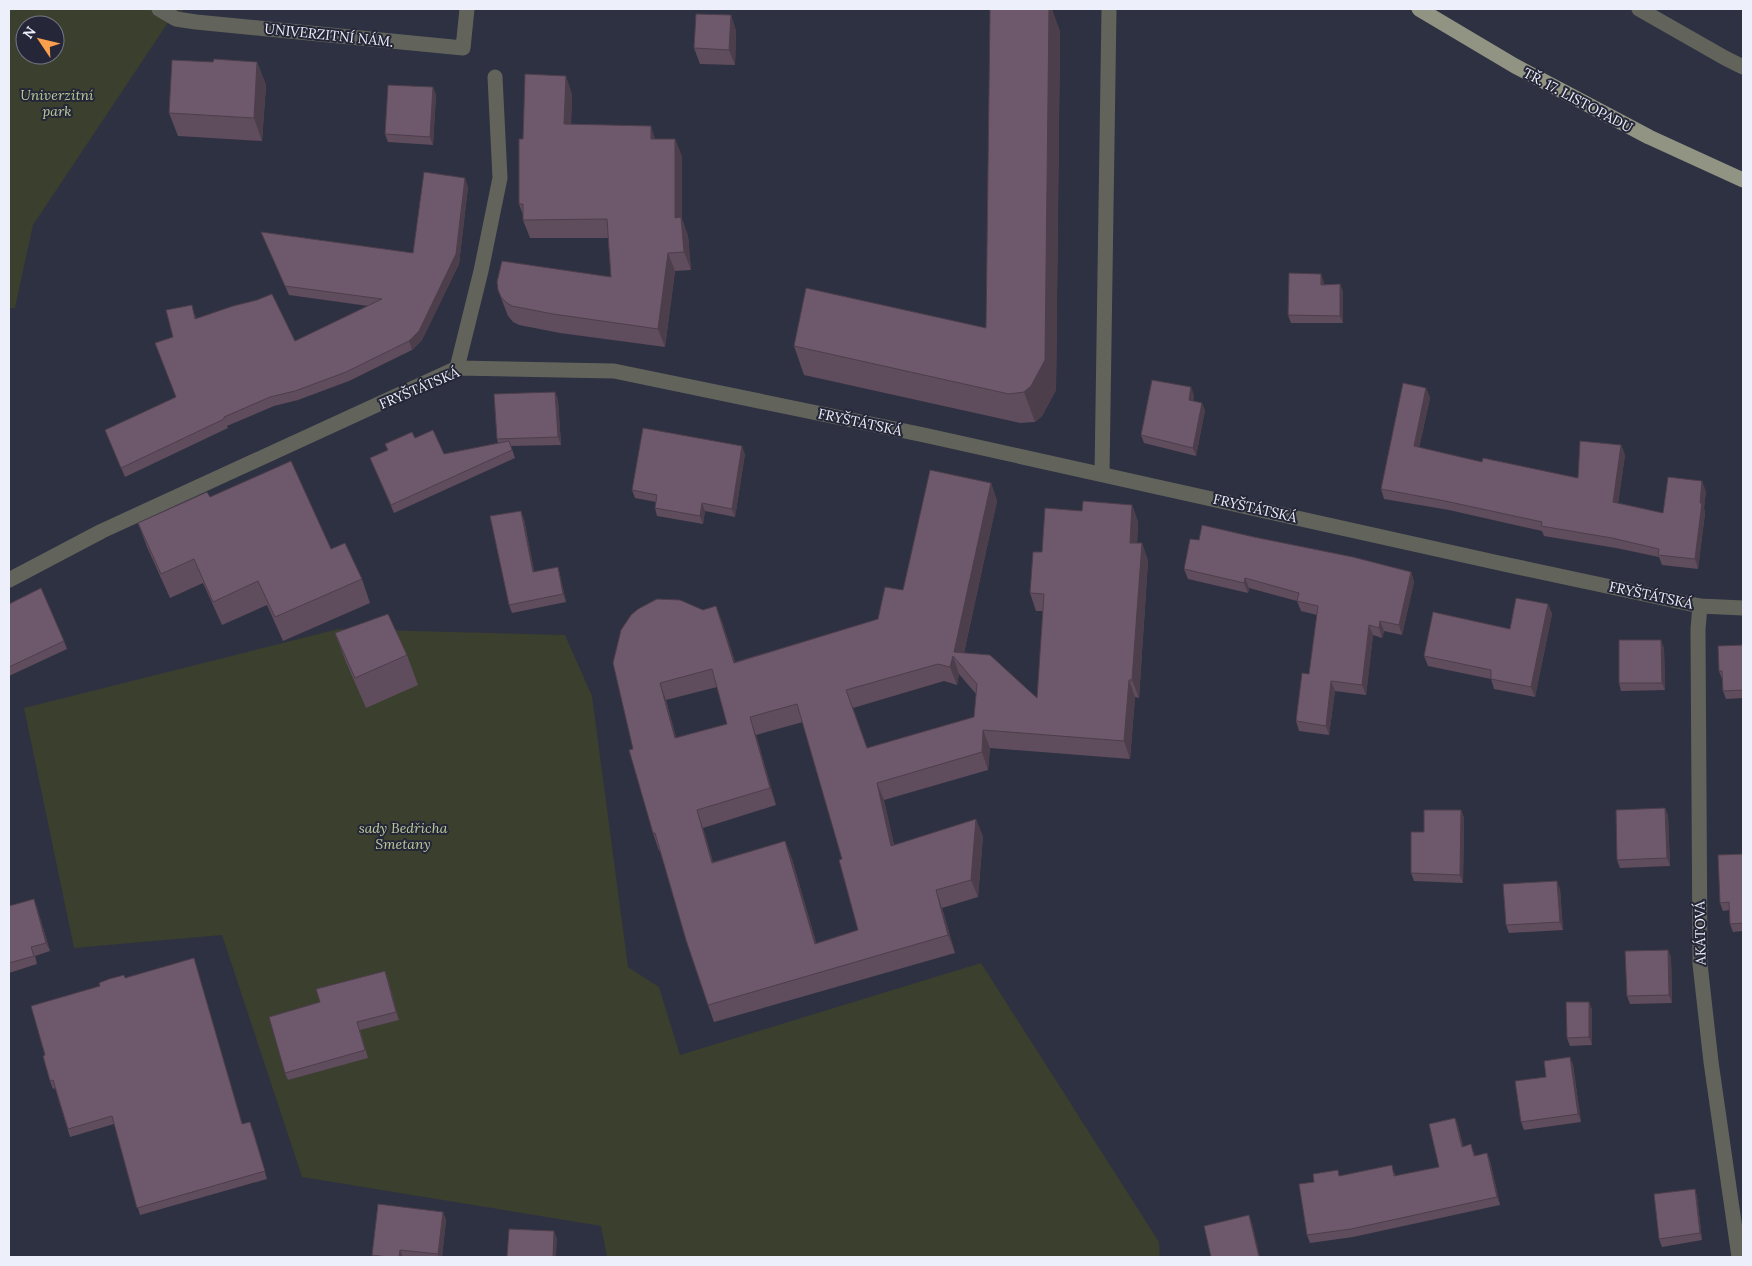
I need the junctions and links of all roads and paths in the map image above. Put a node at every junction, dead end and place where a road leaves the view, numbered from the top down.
1 (159, 9) edge
2 (467, 9) edge
3 (1109, 9) edge
4 (1419, 9) edge
5 (1640, 9) edge
6 (1743, 67) edge
7 (495, 77) dead end
8 (1743, 180) edge
9 (457, 368) junction
10 (1102, 474) junction
11 (9, 580) edge
12 (1700, 606) junction
13 (1743, 608) edge
14 (1739, 1257) edge

1 - 2 street, UNIVERZITNÍ NÁM.
3 - 10 street
4 - 8 main road, TŘ. 17. LISTOPADU
5 - 6 street
7 - 9 street
9 - 10 street, FRYŠTÁTSKÁ
9 - 11 street, FRYŠTÁTSKÁ
10 - 12 street, FRYŠTÁTSKÁ
12 - 13 street, FRYŠTÁTSKÁ
12 - 14 street, AKÁTOVÁ

